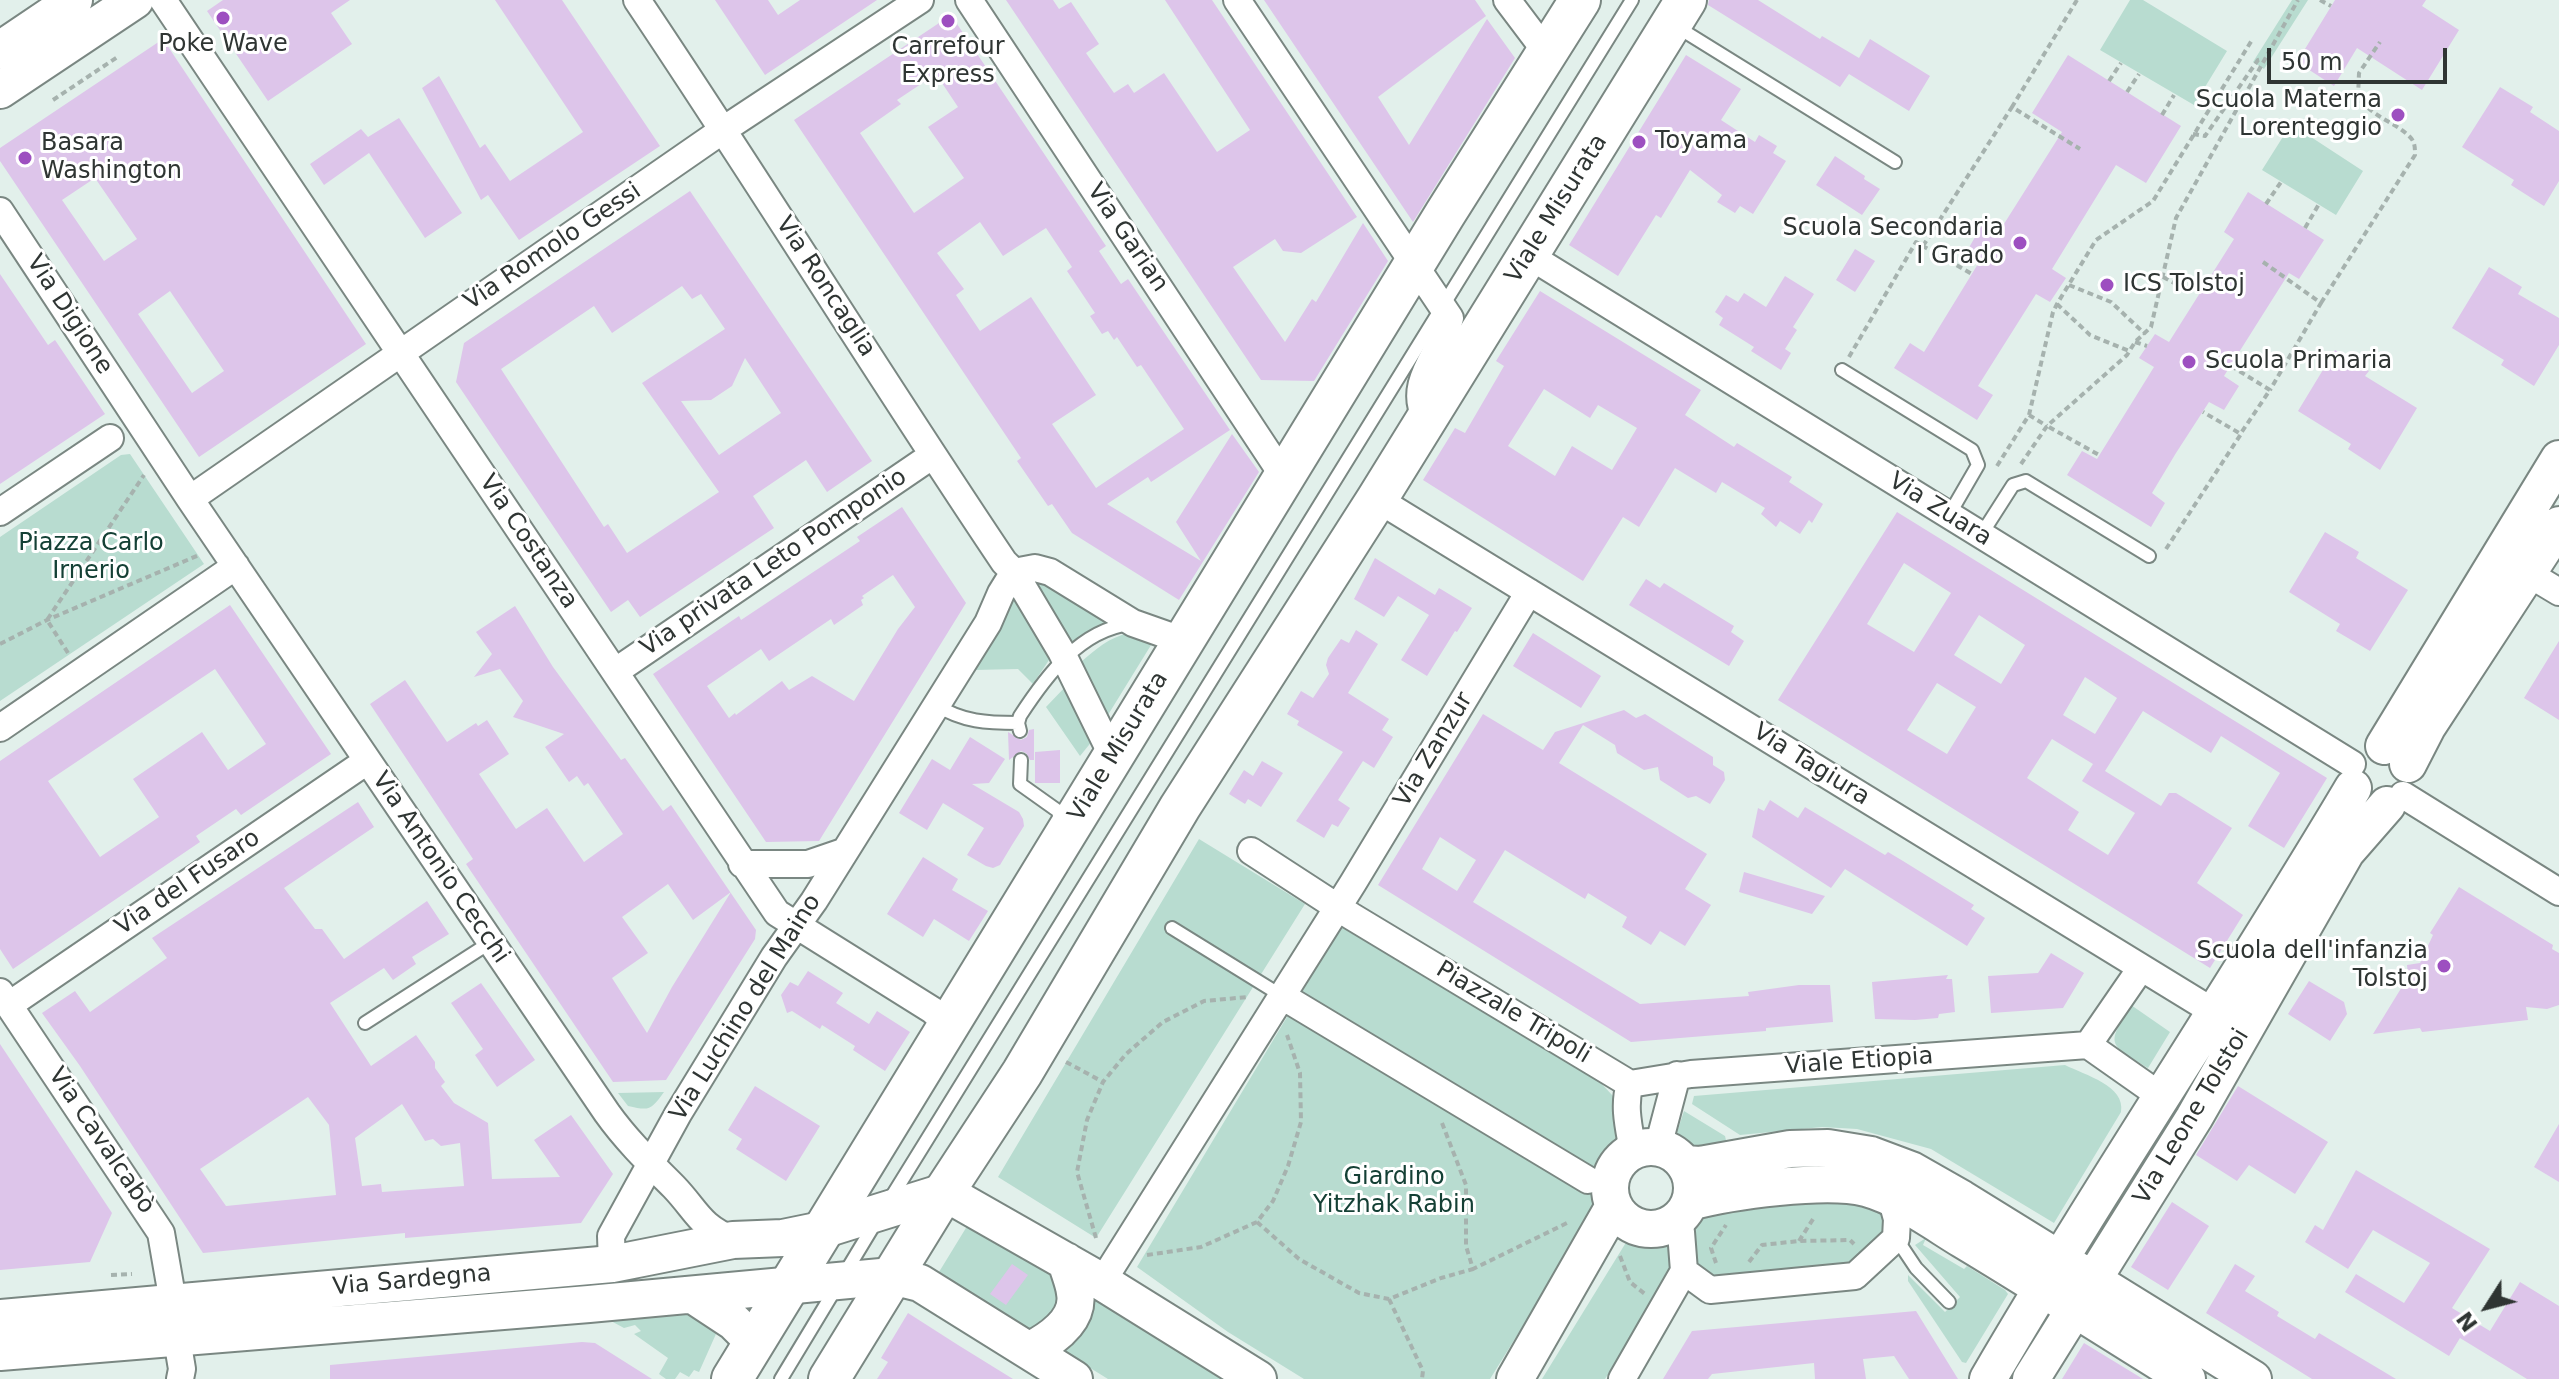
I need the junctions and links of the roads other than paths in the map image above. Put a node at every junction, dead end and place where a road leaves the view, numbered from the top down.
1 (74, 0) edge
2 (135, 0) edge
3 (163, 0) edge
4 (637, 0) edge
5 (920, 0) edge
6 (969, 0) edge
7 (1237, 0) edge
8 (1507, 0) edge
9 (1580, 0) edge
10 (1632, 0) edge
11 (1679, 12) edge
12 (0, 50) edge
13 (1547, 53) junction
14 (0, 90) edge
15 (723, 130) junction
16 (1895, 162) dead end
17 (0, 211) edge
18 (1528, 255) junction
19 (1415, 263) junction
20 (1442, 304) junction
21 (400, 353) junction
22 (1842, 370) road end
23 (1426, 418) junction
24 (110, 438) dead end
25 (933, 455) junction
26 (2559, 459) edge
27 (1284, 477) junction
28 (190, 499) junction
29 (1377, 499) junction
30 (0, 512) edge
31 (1949, 515) junction
32 (2559, 525) edge
33 (1981, 535) junction
34 (2149, 556) road end
35 (2514, 565) junction
36 (236, 566) junction
37 (1014, 572) junction
38 (1529, 592) junction
39 (2559, 592) edge
40 (1133, 623) junction
41 (1184, 641) junction
42 (1065, 659) junction
43 (616, 671) junction
44 (936, 705) junction
45 (0, 728) edge
46 (1113, 757) junction
47 (1021, 760) dead end
48 (367, 761) junction
49 (2353, 776) junction
50 (2396, 778) junction
51 (1061, 843) junction
52 (1251, 851) dead end
53 (843, 852) junction
54 (742, 864) junction
55 (2559, 892) edge
56 (1337, 907) junction
57 (797, 927) junction
58 (1172, 928) dead end
59 (491, 942) junction
60 (2141, 968) junction
61 (1282, 996) junction
62 (4, 998) edge
63 (2230, 1022) junction
64 (365, 1023) dead end
65 (949, 1025) junction
66 (2088, 1045) junction
67 (1677, 1075) junction
68 (1630, 1084) junction
69 (2162, 1097) junction
70 (2194, 1118) junction
71 (1658, 1154) junction
72 (651, 1165) junction
73 (1588, 1180) dead end
74 (944, 1192) junction
75 (1891, 1197) junction
76 (1614, 1206) junction
77 (883, 1211) junction
78 (1682, 1212) junction
79 (822, 1230) junction
80 (1896, 1238) junction
81 (733, 1240) junction
82 (1066, 1261) junction
83 (612, 1264) junction
84 (1684, 1271) junction
85 (2050, 1273) junction
86 (892, 1276) junction
87 (840, 1281) junction
88 (1102, 1282) junction
89 (788, 1286) junction
90 (693, 1295) junction
91 (2083, 1295) junction
92 (615, 1300) junction
93 (173, 1302) junction
94 (1949, 1302) dead end
95 (0, 1318) edge
96 (177, 1339) junction
97 (754, 1342) junction
98 (0, 1352) edge
99 (1047, 1368) edge
100 (180, 1379) edge
101 (732, 1379) edge
102 (781, 1379) edge
103 (829, 1379) edge
104 (1258, 1379) edge
105 (1515, 1379) edge
106 (1622, 1379) edge
107 (1988, 1379) edge
108 (2031, 1379) edge
109 (2187, 1379) edge
110 (2253, 1379) edge

1 - 12 street
2 - 14 street
3 - 21 street, Via Costanza
4 - 15 street, Via Roncaglia
5 - 15 street, Via Romolo Gessi
6 - 27 street, Via Garian
7 - 19 street
8 - 13 street
9 - 13 main road, Viale Misurata
10 - 20 lane, Viale Misurata
11 - 16 lane
11 - 18 main road, Viale Misurata
13 - 19 main road, Viale Misurata
15 - 21 street, Via Romolo Gessi
15 - 25 street, Via Roncaglia
17 - 28 street, Via Digione
18 - 23 main road, Viale Misurata
18 - 31 street, Via Zuara
19 - 20 street
19 - 27 main road, Viale Misurata
20 - 23 street
20 - 77 lane, Viale Misurata
21 - 28 street, Via Romolo Gessi
21 - 43 street, Via Costanza
22 - 31 lane
23 - 29 main road, Viale Misurata
24 - 30 street
25 - 37 street, Via Roncaglia
25 - 43 street, Via privata Leto Pomponio
26 - 35 street, Via Leone Tolstoi
27 - 41 main road, Viale Misurata
28 - 36 street
29 - 38 street, Via Tagiura
29 - 74 main road, Viale Misurata
31 - 33 street, Via Zuara
32 - 35 street, Via Leone Tolstoi
33 - 34 lane
33 - 49 street, Via Zuara
35 - 39 street
35 - 50 street, Via Leone Tolstoi
36 - 45 street
36 - 48 street, Via Antonio Cecchi
37 - 40 street
37 - 42 street, Via Roncaglia
37 - 44 street, Via Luchino del Maino
38 - 56 street, Via Zanzur
38 - 60 street, Via Tagiura
40 - 41 street
40 - 42 lane
41 - 46 main road, Viale Misurata
42 - 44 lane
42 - 46 street, Via Roncaglia
43 - 54 street, Via Costanza
44 - 53 street, Via Luchino del Maino
46 - 51 main road, Viale Misurata
47 - 51 lane
48 - 59 street, Via Antonio Cecchi
48 - 62 street, Via del Fusaro
49 - 50 street
49 - 50 street, Via Leone Tolstoi
49 - 63 street, Via Leone Tolstoi
50 - 55 street
50 - 63 street, Via Leone Tolstoi
51 - 65 main road, Viale Misurata
52 - 56 street, Piazzale Tripoli
53 - 54 street, Via Luchino del Maino
53 - 57 street, Via Luchino del Maino
54 - 57 street, Via Costanza
56 - 61 street
56 - 68 street, Piazzale Tripoli
57 - 65 street, Via Costanza
57 - 72 street, Via Luchino del Maino
58 - 61 lane
59 - 64 lane
59 - 72 street, Via Antonio Cecchi
60 - 63 street, Via Tagiura
60 - 66 street
61 - 73 street
61 - 88 street
62 - 93 street, Via Cavalcabò
63 - 69 street, Via Leone Tolstoi
63 - 70 street, Via Leone Tolstoi
65 - 79 main road, Viale Misurata
66 - 67 street, Viale Etiopia
66 - 69 street
67 - 68 street, Viale Etiopia
67 - 71 street
68 - 71 street
69 - 70 street
69 - 85 street, Via Leone Tolstoi
70 - 91 street, Via Leone Tolstoi
71 - 76 street
71 - 78 street
71 - 85 street
72 - 81 street, Via Antonio Cecchi
72 - 83 street
74 - 77 street
74 - 82 street
74 - 86 main road
75 - 78 street
75 - 80 street
75 - 85 street
76 - 78 street
76 - 105 street
77 - 79 street
77 - 87 lane
78 - 84 street
79 - 81 street, Via Sardegna
79 - 89 main road
80 - 84 street
80 - 94 lane
81 - 83 street, Via Sardegna
82 - 88 street
82 - 99 street
83 - 92 street
83 - 93 street, Via Sardegna
84 - 106 street
85 - 91 street
85 - 107 street, Via Leone Tolstoi
86 - 87 street
86 - 99 street
86 - 103 main road
87 - 89 street
87 - 102 lane
88 - 104 street
89 - 90 street, Via Sardegna
89 - 97 main road
90 - 92 street, Via Sardegna
90 - 97 street
91 - 108 street, Via Leone Tolstoi
91 - 109 street
91 - 110 street
92 - 96 street, Via Sardegna
93 - 95 street, Via Sardegna
93 - 96 street
96 - 98 street, Via Sardegna
96 - 100 street
97 - 101 main road

